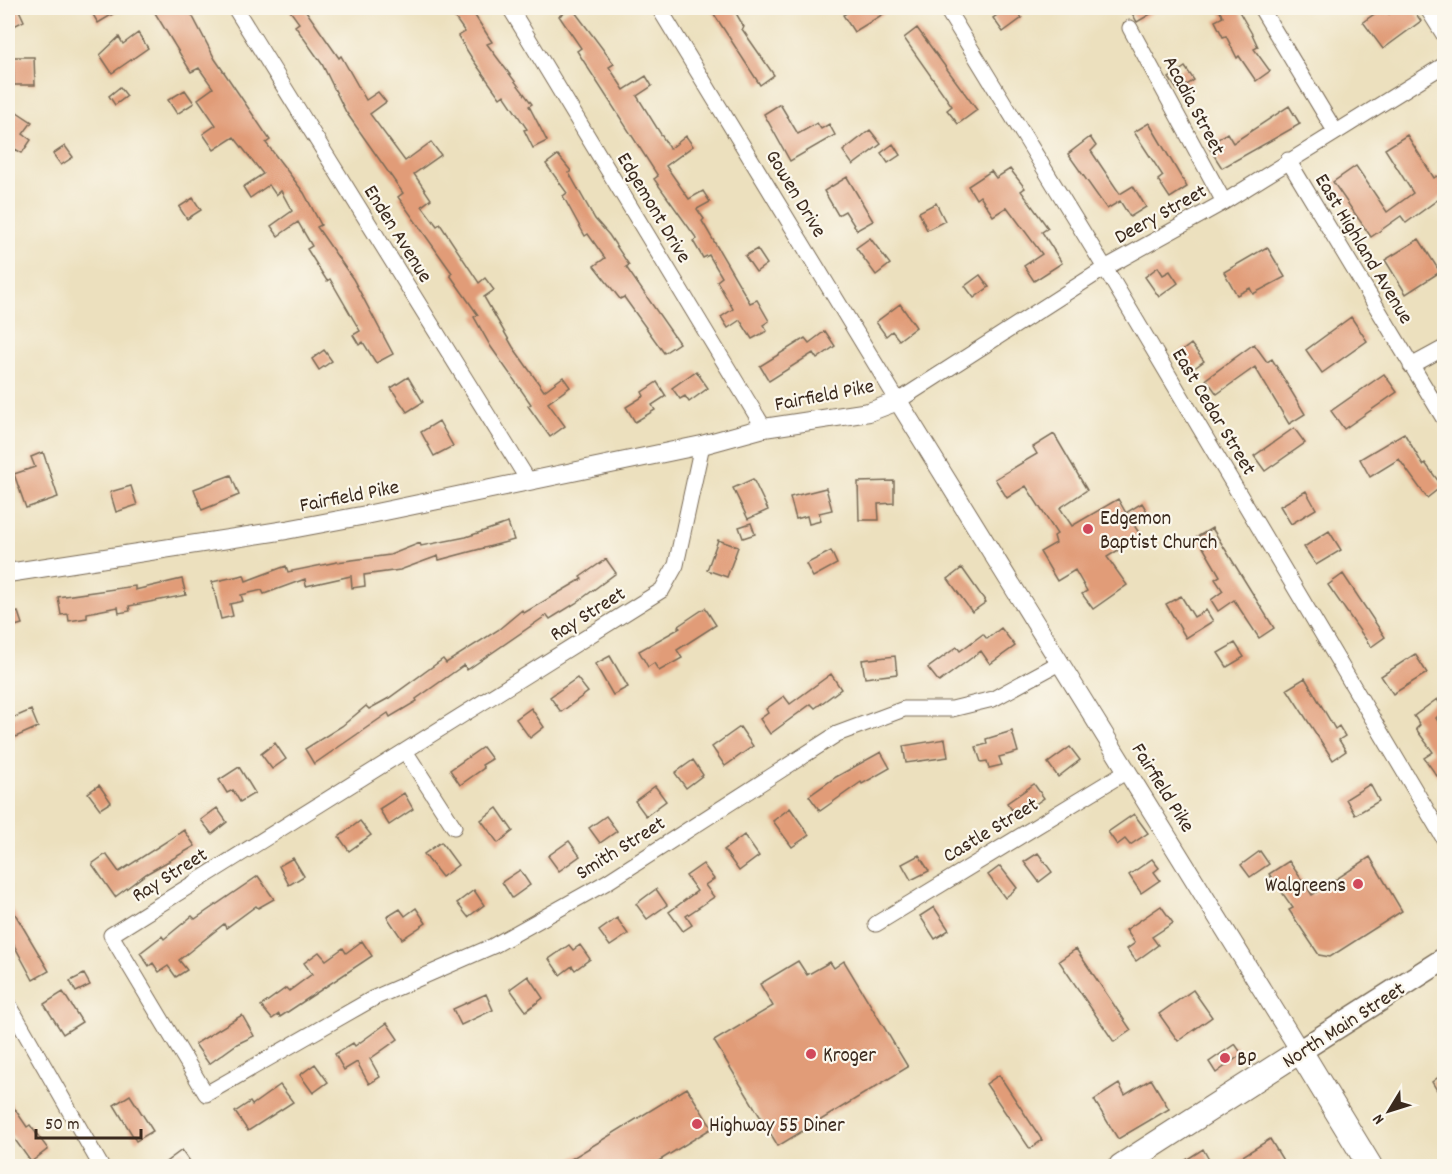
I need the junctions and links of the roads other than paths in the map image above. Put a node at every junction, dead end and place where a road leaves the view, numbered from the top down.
1 (235, 8) edge
2 (510, 8) edge
3 (659, 8) edge
4 (946, 8) edge
5 (1261, 8) edge
6 (1427, 8) edge
7 (1130, 28) dead end
8 (1444, 35) edge
9 (1444, 65) edge
10 (1335, 131) junction
11 (1288, 160) junction
12 (1224, 202) junction
13 (1105, 268) junction
14 (1444, 348) edge
15 (1411, 366) junction
16 (898, 401) junction
17 (1444, 419) edge
18 (764, 428) junction
19 (702, 445) junction
20 (528, 480) junction
21 (8, 573) edge
22 (1061, 662) junction
23 (405, 751) junction
24 (1127, 771) junction
25 (454, 827) dead end
26 (1444, 839) edge
27 (876, 924) dead end
28 (1444, 958) edge
29 (8, 1004) edge
30 (1300, 1051) junction
31 (206, 1094) joint
32 (101, 1167) edge
33 (1120, 1167) edge
34 (1370, 1167) edge

1 - 20 street, Enden Avenue
2 - 18 street, Edgemont Drive
3 - 16 street, Gowen Drive
4 - 13 street, East Cedar Street
5 - 10 street
6 - 8 street
7 - 12 street, Acadia Street
9 - 10 street, Deery Street
10 - 11 street, Deery Street
11 - 12 street, Deery Street
11 - 15 street, East Highland Avenue
12 - 13 street, Deery Street
13 - 16 street, Deery Street
13 - 26 street, East Cedar Street
14 - 15 street
15 - 17 street, East Highland Avenue
16 - 18 street, Fairfield Pike
16 - 22 street, Fairfield Pike
18 - 19 street, Fairfield Pike
19 - 20 street, Fairfield Pike
19 - 23 street, Ray Street
20 - 21 street, Fairfield Pike
22 - 24 street, Fairfield Pike
22 - 31 street, Smith Street
23 - 25 street
23 - 31 street, Ray Street
24 - 27 street, Castle Street
24 - 30 street, Fairfield Pike
28 - 30 main road, North Main Street
29 - 32 street
30 - 33 highway, North Main Street
30 - 34 highway

